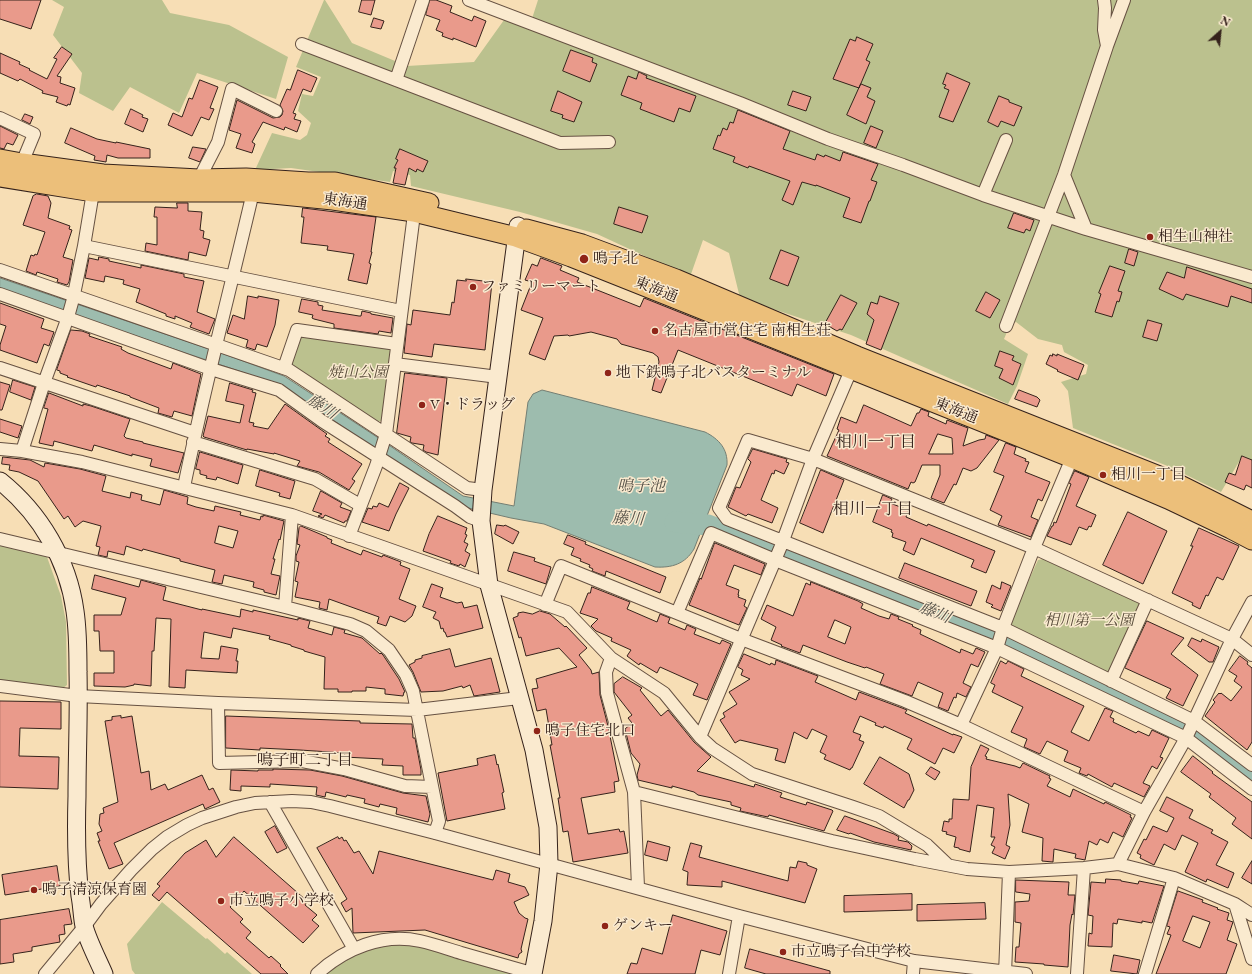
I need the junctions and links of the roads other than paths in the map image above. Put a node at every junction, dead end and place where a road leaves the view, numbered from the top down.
1 (424, 0) edge
2 (469, 0) edge
3 (1104, 0) edge
4 (1124, 0) edge
5 (302, 44) dead end
6 (1107, 46) junction
7 (396, 80) junction
8 (276, 111) dead end
9 (0, 118) edge
10 (1006, 140) dead end
11 (609, 142) dead end
12 (0, 159) edge
13 (22, 163) junction
14 (1064, 175) junction
15 (0, 177) edge
16 (199, 179) junction
17 (93, 192) junction
18 (253, 192) junction
19 (983, 195) junction
20 (415, 206) junction
21 (1048, 216) junction
22 (1086, 229) junction
23 (517, 232) junction
24 (84, 246) junction
25 (0, 270) edge
26 (1251, 274) edge
27 (232, 277) junction
28 (0, 294) edge
29 (74, 297) junction
30 (401, 311) junction
31 (68, 316) junction
32 (1006, 326) dead end
33 (397, 344) junction
34 (215, 347) junction
35 (854, 363) junction
36 (395, 364) junction
37 (211, 366) junction
38 (0, 368) edge
39 (284, 368) junction
40 (498, 377) junction
41 (44, 383) junction
42 (385, 436) junction
43 (194, 437) junction
44 (0, 449) edge
45 (22, 451) junction
46 (379, 455) junction
47 (1072, 458) junction
48 (813, 459) junction
49 (0, 481) edge
50 (184, 487) junction
51 (483, 493) junction
52 (360, 505) junction
53 (292, 515) junction
54 (481, 518) junction
55 (1252, 521) edge
56 (349, 536) junction
57 (0, 539) edge
58 (1252, 540) edge
59 (1034, 548) junction
60 (779, 550) junction
61 (58, 553) junction
62 (489, 585) junction
63 (1148, 600) junction
64 (1252, 602) edge
65 (545, 605) junction
66 (285, 606) junction
67 (677, 613) junction
68 (1000, 638) junction
69 (741, 639) junction
70 (1232, 639) junction
71 (1252, 655) edge
72 (612, 658) junction
73 (1111, 681) junction
74 (0, 686) edge
75 (78, 696) junction
76 (519, 698) junction
77 (218, 703) junction
78 (417, 710) junction
79 (961, 725) junction
80 (1190, 730) junction
81 (700, 736) junction
82 (1252, 765) edge
83 (432, 787) junction
84 (1252, 789) edge
85 (634, 792) junction
86 (270, 802) junction
87 (1144, 812) junction
88 (435, 832) junction
89 (549, 864) junction
90 (1118, 864) junction
91 (948, 865) junction
92 (1084, 868) junction
93 (1009, 872) junction
94 (1174, 878) junction
95 (638, 888) junction
96 (1235, 904) junction
97 (1252, 915) edge
98 (739, 916) junction
99 (84, 927) junction
100 (354, 949) junction
101 (1252, 959) edge
102 (914, 961) junction
103 (1006, 973) edge
104 (45, 974) edge
105 (104, 974) edge
106 (317, 974) edge
107 (533, 974) edge
108 (729, 974) edge
109 (913, 974) edge
110 (1026, 974) edge
111 (1077, 974) edge
112 (1145, 974) edge

1 - 7 street
2 - 19 street
3 - 6 street
4 - 6 street
5 - 7 street
6 - 14 street
7 - 11 street
8 - 16 street
9 - 13 street
10 - 19 street
12 - 13 main road, 東海通
13 - 16 main road, 東海通
14 - 21 street
14 - 22 street
15 - 17 main road, 東海通
16 - 20 main road, 東海通
17 - 18 main road, 東海通
17 - 24 street
18 - 20 main road, 東海通
18 - 27 street
19 - 21 street
20 - 23 main road, 東海通
20 - 30 street
21 - 22 street
21 - 32 street
22 - 26 street
23 - 35 main road, 東海通
23 - 40 street
24 - 27 street
24 - 29 street
25 - 29 street
27 - 30 street
27 - 34 street
28 - 31 street
29 - 31 street
29 - 34 street
30 - 33 street
31 - 37 street
31 - 41 street
33 - 36 street
33 - 39 street
34 - 37 street
34 - 39 street
35 - 47 main road, 東海通
35 - 48 street
35 - 55 main road, 東海通
36 - 40 street
36 - 42 street
37 - 43 street
37 - 46 street
38 - 41 street
39 - 42 street
40 - 51 street
41 - 43 street
41 - 45 street
42 - 46 street
42 - 51 street
43 - 50 street
43 - 52 street
44 - 45 street
45 - 50 street
46 - 52 street
46 - 54 street
47 - 58 main road, 東海通
47 - 59 street
48 - 59 street
48 - 60 street
48 - 60 street
49 - 61 street
50 - 53 street
51 - 54 street
52 - 56 street
53 - 56 street
53 - 66 street
54 - 62 street
56 - 62 street
57 - 61 street
59 - 63 street
59 - 68 street
60 - 67 street
60 - 68 street
60 - 68 street
60 - 69 street
61 - 66 street
61 - 75 street
62 - 65 street
62 - 76 street
63 - 70 street
63 - 73 street
64 - 70 street
65 - 67 street
65 - 72 street
66 - 78 street
67 - 69 street
68 - 73 street
68 - 79 street
68 - 80 street
69 - 79 street
69 - 81 street
70 - 71 street
70 - 80 street
72 - 81 street
72 - 85 street
73 - 80 street
74 - 75 street
75 - 77 street
75 - 99 street
76 - 78 street
76 - 89 street
77 - 78 street
77 - 83 street
78 - 83 street
79 - 87 street
80 - 82 street
80 - 84 street
80 - 87 street
81 - 91 street
83 - 88 street
85 - 91 street
85 - 95 street
86 - 88 street
86 - 99 street
86 - 100 street
87 - 90 street
88 - 89 street
89 - 95 street
89 - 107 street
90 - 92 street
90 - 94 street
91 - 93 street
92 - 93 street
92 - 111 street
93 - 103 street
94 - 96 street
94 - 112 street
95 - 98 street
96 - 97 street
96 - 101 street
98 - 102 street
98 - 108 street
99 - 104 street
99 - 105 street
100 - 106 street
100 - 107 street
102 - 103 street
102 - 109 street
103 - 110 street

